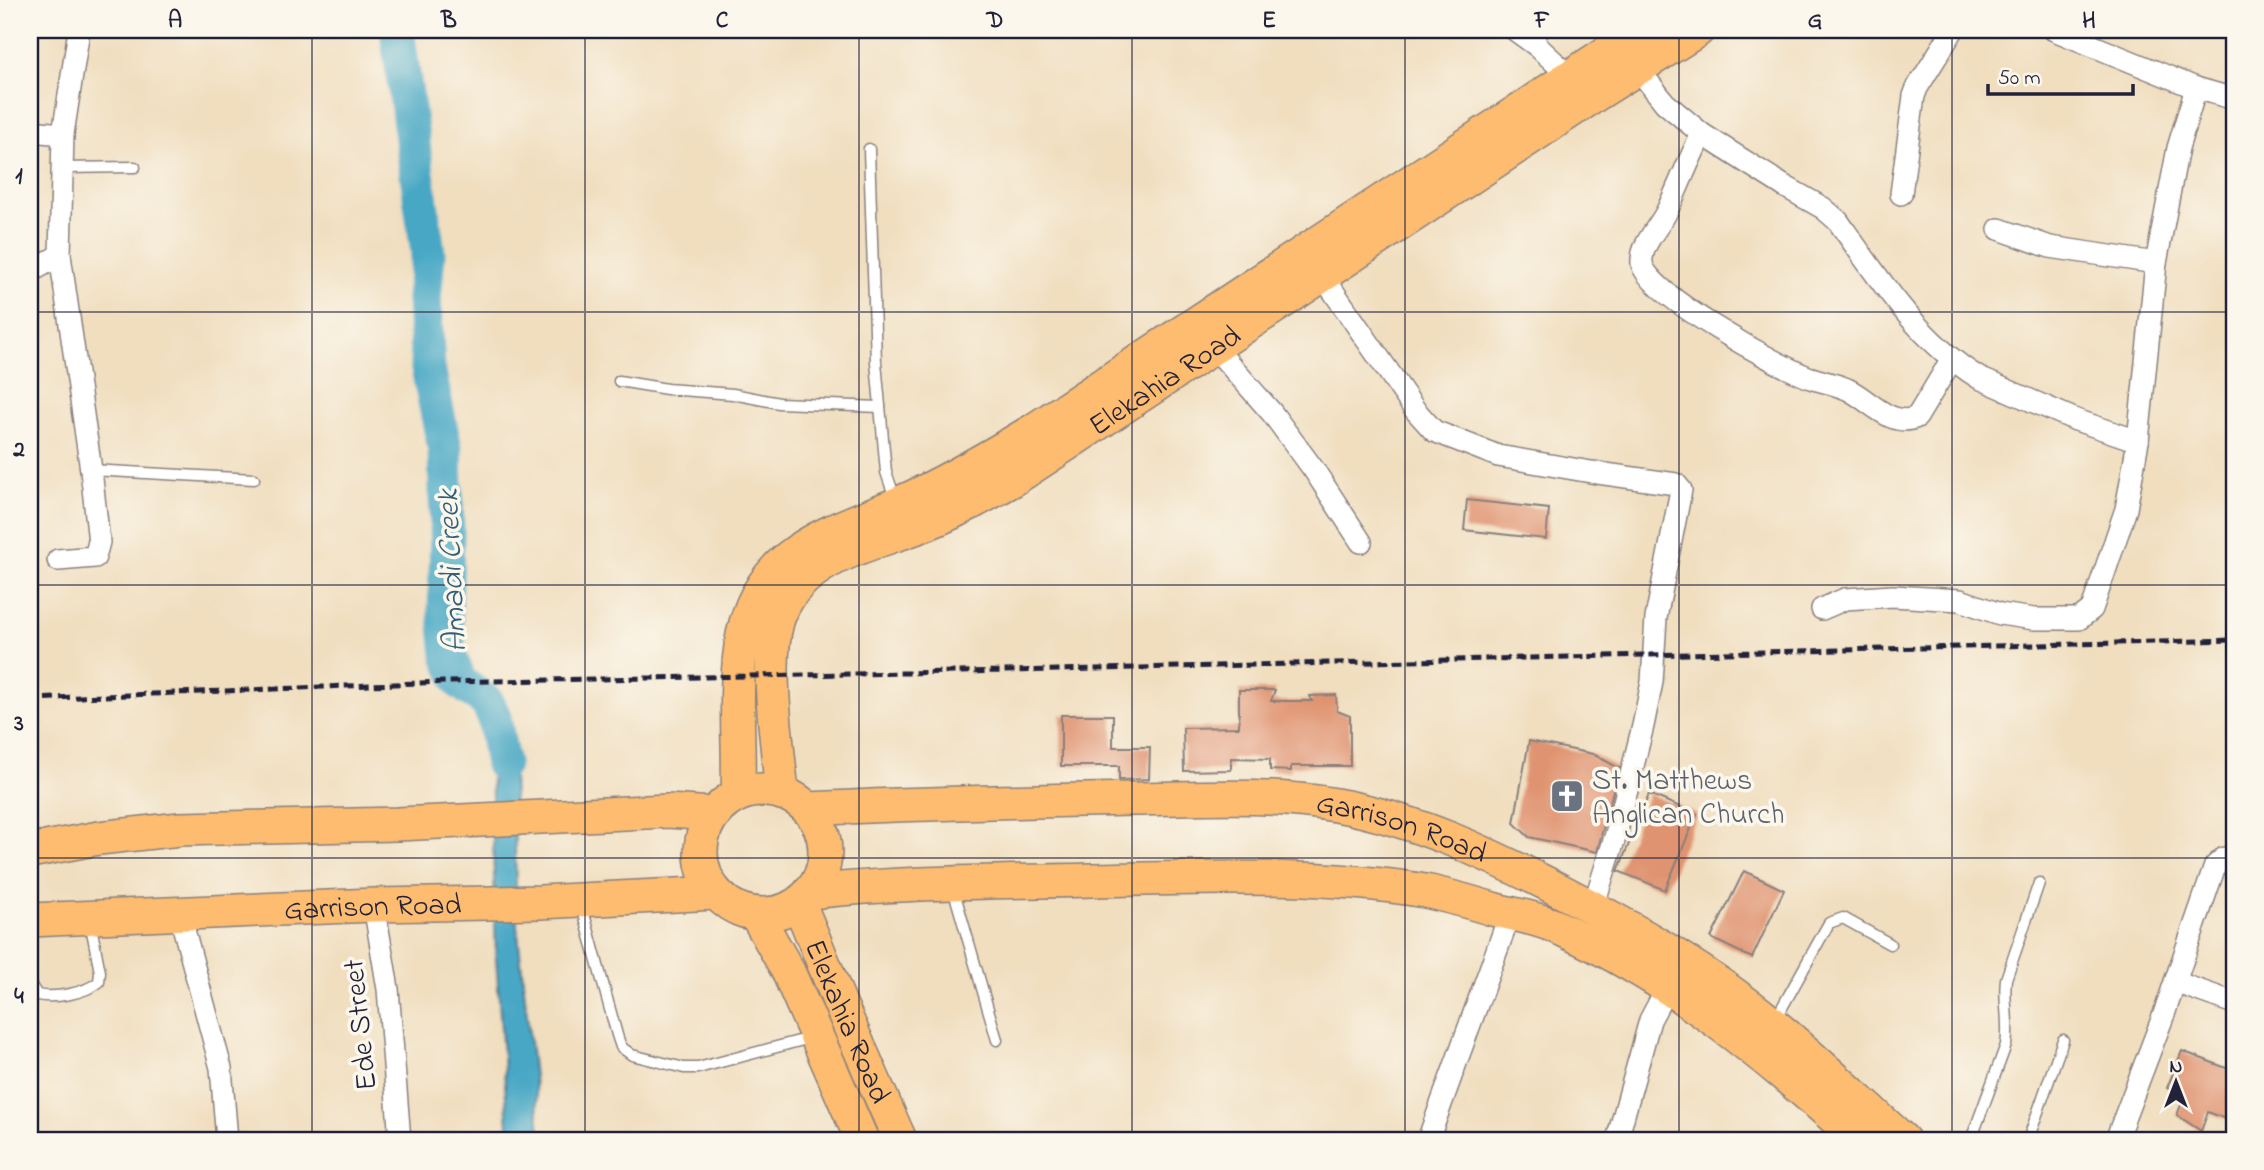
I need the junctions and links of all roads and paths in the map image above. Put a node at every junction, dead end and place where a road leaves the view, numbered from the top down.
1 (79, 30) edge
2 (1515, 30) edge
3 (1698, 30) edge
4 (1953, 30) edge
5 (2054, 30) edge
6 (1541, 38) edge
7 (1633, 48) edge
8 (1580, 87) junction
9 (2196, 88) junction
10 (2234, 99) edge
11 (30, 131) edge
12 (63, 134) junction
13 (1702, 134) junction
14 (869, 149) dead end
15 (135, 167) dead end
16 (62, 169) junction
17 (1901, 194) dead end
18 (1999, 229) dead end
19 (60, 255) junction
20 (2156, 263) junction
21 (30, 272) edge
22 (1322, 275) junction
23 (1215, 348) junction
24 (1952, 359) junction
25 (619, 381) dead end
26 (880, 407) junction
27 (2138, 441) junction
28 (91, 470) junction
29 (254, 479) dead end
30 (897, 504) junction
31 (1362, 542) dead end
32 (58, 560) dead end
33 (1822, 609) dead end
34 (795, 801) junction
35 (726, 804) junction
36 (30, 851) edge
37 (2234, 858) edge
38 (951, 882) junction
39 (2039, 883) dead end
40 (716, 893) junction
41 (804, 897) junction
42 (580, 900) junction
43 (374, 905) junction
44 (1592, 907) junction
45 (756, 914) junction
46 (1510, 914) junction
47 (180, 915) junction
48 (89, 918) junction
49 (30, 920) edge
50 (1890, 944) dead end
51 (2175, 982) junction
52 (30, 984) edge
53 (1668, 986) junction
54 (2234, 1003) edge
55 (1773, 1024) junction
56 (817, 1036) junction
57 (997, 1040) dead end
58 (2063, 1040) dead end
59 (227, 1140) edge
60 (400, 1140) edge
61 (862, 1140) edge
62 (900, 1140) edge
63 (1428, 1140) edge
64 (1617, 1140) edge
65 (1860, 1140) edge
66 (1903, 1140) edge
67 (1971, 1140) edge
68 (2028, 1140) edge
69 (2116, 1140) edge

1 - 12 street
2 - 6 street
3 - 7 main road, Elekahia Road
4 - 17 street
5 - 9 street
6 - 8 street
7 - 8 main road, Elekahia Road
7 - 13 street
8 - 22 main road, Elekahia Road
8 - 30 main road, Elekahia Road
9 - 10 street
9 - 20 street
11 - 12 street
12 - 16 street
13 - 24 street
13 - 24 street
14 - 26 lane
15 - 16 lane
16 - 19 street
18 - 20 street
19 - 21 street
19 - 28 street
20 - 27 street
22 - 23 main road, Elekahia Road
22 - 44 street
23 - 31 street
23 - 34 main road, Elekahia Road
24 - 27 street
25 - 26 lane
26 - 30 lane
27 - 33 street
28 - 29 lane
28 - 32 street
30 - 35 main road, Elekahia Road
34 - 35 main road
34 - 41 main road
34 - 44 main road, Garrison Road
35 - 36 main road
35 - 40 main road
37 - 51 street
38 - 41 main road, Garrison Road
38 - 46 main road, Garrison Road
38 - 57 lane
39 - 67 lane
40 - 42 main road, Garrison Road
40 - 45 main road
41 - 45 main road
41 - 62 main road, Elekahia Road
42 - 43 main road, Garrison Road
42 - 56 lane
43 - 47 main road, Garrison Road
43 - 60 street, Ede Street
44 - 55 main road, Garrison Road
45 - 56 main road, Elekahia Road
46 - 53 main road, Garrison Road
46 - 63 street
47 - 48 main road, Garrison Road
47 - 59 street
48 - 49 main road, Garrison Road
48 - 52 lane
50 - 55 lane
51 - 54 street
51 - 69 street
53 - 64 street
53 - 65 main road, Garrison Road
55 - 66 main road, Garrison Road
56 - 61 main road, Elekahia Road
58 - 68 lane

